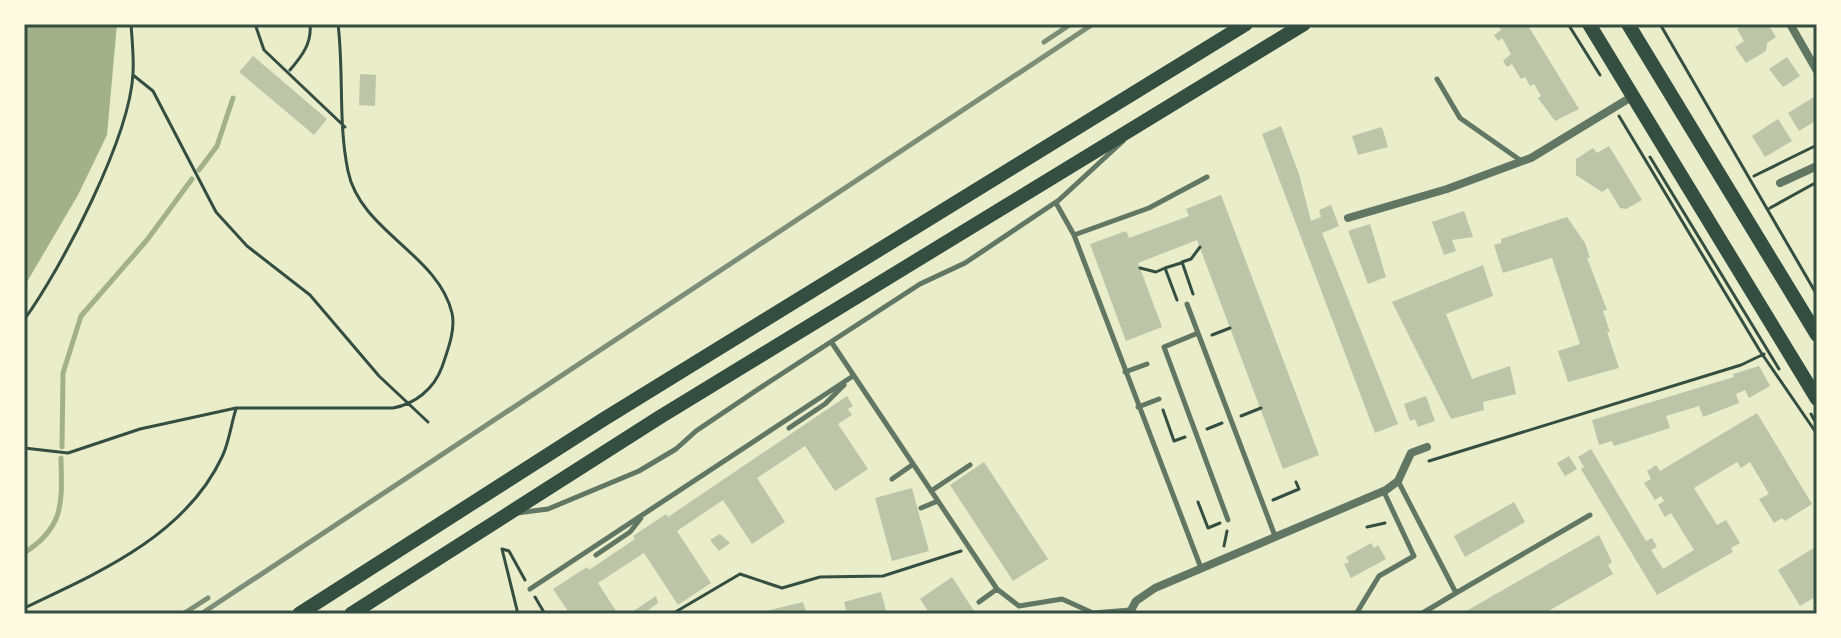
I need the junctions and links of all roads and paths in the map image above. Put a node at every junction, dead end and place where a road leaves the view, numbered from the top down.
1 (131, 24) edge
2 (255, 24) edge
3 (310, 24) edge
4 (338, 24) edge
5 (1246, 24) edge
6 (1304, 24) edge
7 (1568, 24) edge
8 (1589, 24) edge
9 (1628, 24) edge
10 (1660, 24) edge
11 (1790, 24) edge
12 (289, 71) junction
13 (1817, 71) edge
14 (133, 75) junction
15 (1437, 79) dead end
16 (1607, 85) dead end
17 (1633, 96) junction
18 (1620, 112) dead end
19 (1146, 119) junction
20 (345, 127) junction
21 (1817, 145) edge
22 (1520, 160) junction
23 (1817, 166) edge
24 (1754, 176) dead end
25 (1207, 177) dead end
26 (1817, 182) edge
27 (1780, 183) dead end
28 (1056, 203) junction
29 (1770, 208) dead end
30 (1348, 218) dead end
31 (1074, 235) junction
32 (1200, 247) dead end
33 (1182, 262) junction
34 (1140, 268) dead end
35 (1165, 268) junction
36 (1817, 295) edge
37 (1187, 304) junction
38 (24, 320) edge
39 (1230, 328) dead end
40 (1817, 335) edge
41 (1200, 336) junction
42 (832, 343) junction
43 (1764, 353) junction
44 (1147, 364) dead end
45 (1125, 372) junction
46 (853, 376) junction
47 (1790, 383) dead end
48 (1797, 391) dead end
49 (1159, 399) joint
50 (1817, 399) edge
51 (410, 405) junction
52 (1138, 407) junction
53 (236, 408) junction
54 (1261, 408) dead end
55 (1231, 420) junction
56 (428, 422) dead end
57 (1817, 425) edge
58 (789, 428) dead end
59 (1196, 433) junction
60 (1817, 434) edge
61 (1427, 447) dead end
62 (24, 448) edge
63 (1429, 461) dead end
64 (912, 465) junction
65 (970, 465) dead end
66 (892, 479) dead end
67 (1398, 481) junction
68 (1296, 482) dead end
69 (931, 491) junction
70 (1383, 491) junction
71 (938, 501) junction
72 (1198, 502) dead end
73 (1263, 506) junction
74 (921, 508) dead end
75 (645, 513) junction
76 (504, 515) junction
77 (1590, 515) dead end
78 (1228, 520) joint
79 (1396, 520) junction
80 (1367, 527) dead end
81 (1208, 528) dead end
82 (1276, 537) junction
83 (1224, 546) dead end
84 (970, 547) junction
85 (596, 555) dead end
86 (1201, 569) junction
87 (530, 589) junction
88 (997, 589) junction
89 (1456, 593) junction
90 (979, 602) dead end
91 (24, 608) edge
92 (1129, 612) edge
93 (299, 614) edge
94 (351, 614) edge
95 (518, 614) edge
96 (545, 614) edge
97 (672, 614) edge
98 (1356, 614) edge
99 (1421, 614) edge

1 - 14 path
2 - 12 path
3 - 12 path
4 - 20 path
5 - 93 main road
6 - 19 main road
7 - 16 path
8 - 17 main road
9 - 40 main road
10 - 36 path
11 - 13 street
12 - 20 path
14 - 38 path
14 - 51 path
15 - 22 lane
17 - 22 street
17 - 50 main road
18 - 43 path
19 - 28 lane
19 - 76 main road
20 - 51 path
21 - 24 path
22 - 30 street
23 - 27 street
25 - 31 lane
26 - 29 path
28 - 31 lane
28 - 42 lane
31 - 45 lane
32 - 33 path
33 - 35 path
33 - 37 path
34 - 35 path
35 - 37 path
37 - 41 lane
39 - 41 path
41 - 55 lane
41 - 59 lane
42 - 46 lane
42 - 76 lane
43 - 47 path
43 - 60 path
43 - 63 path
44 - 45 lane
45 - 52 lane
46 - 58 lane
46 - 64 lane
46 - 75 lane
48 - 57 path
49 - 52 lane
49 - 59 path
51 - 53 path
51 - 56 path
52 - 86 lane
53 - 62 path
53 - 91 path
54 - 55 path
55 - 59 path
55 - 73 lane
59 - 78 lane
61 - 67 street
64 - 66 lane
64 - 69 lane
65 - 69 lane
67 - 70 street
67 - 89 lane
68 - 73 path
69 - 71 lane
70 - 79 lane
70 - 82 street
71 - 74 lane
71 - 84 lane
72 - 81 path
73 - 82 lane
75 - 85 lane
75 - 87 lane
76 - 94 main road
77 - 89 lane
78 - 83 path
79 - 80 path
79 - 98 lane
82 - 86 street
84 - 88 lane
84 - 97 path
86 - 92 street
87 - 95 path
87 - 96 path
88 - 90 lane
88 - 92 lane
89 - 99 lane

